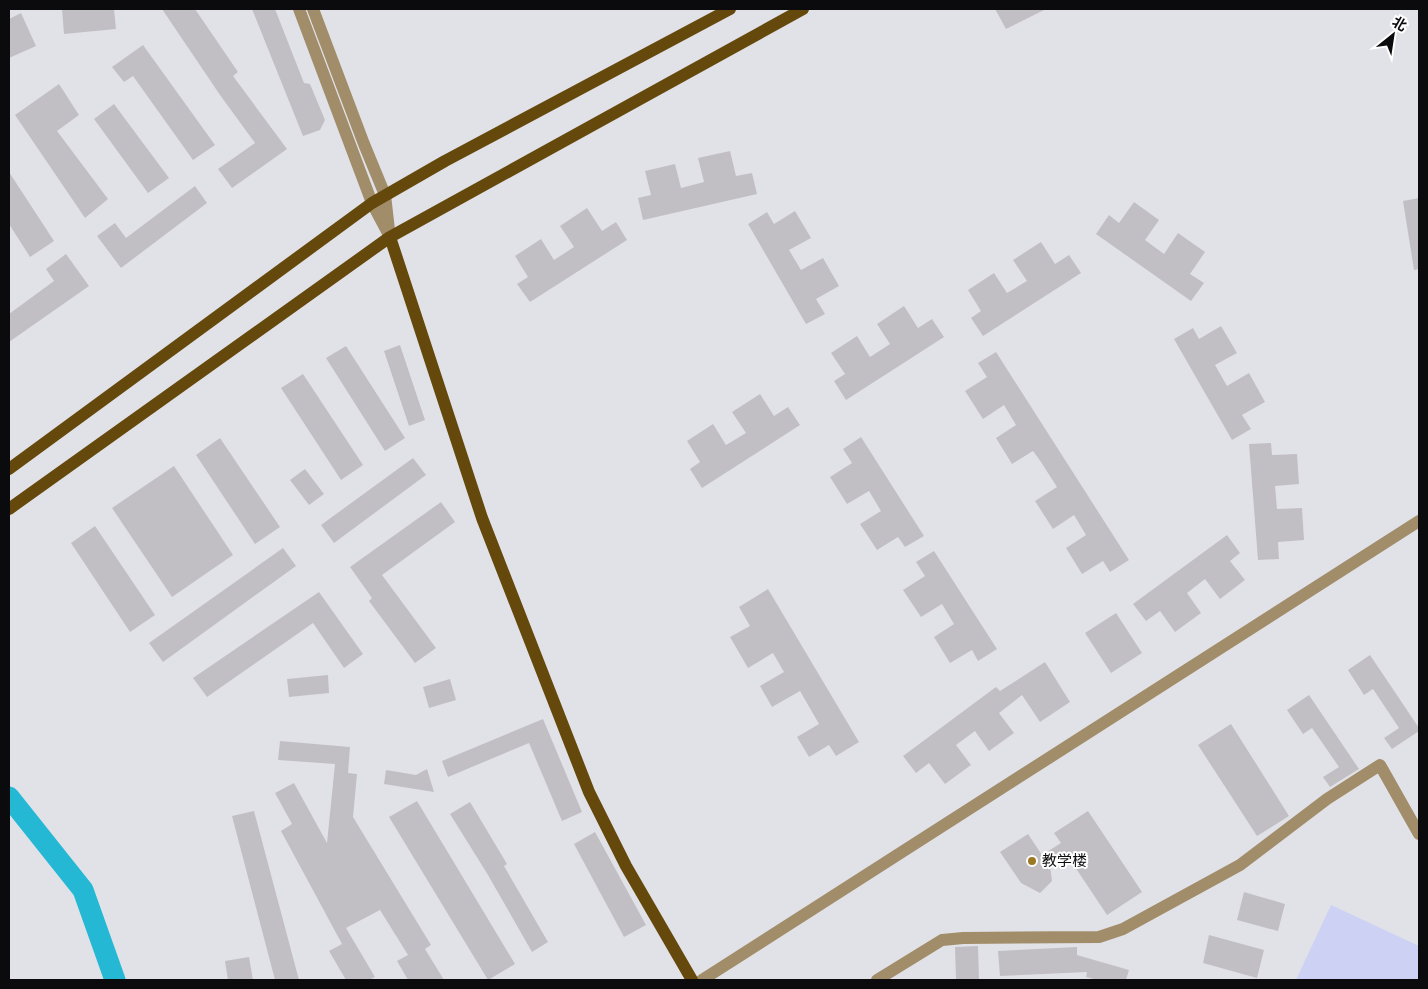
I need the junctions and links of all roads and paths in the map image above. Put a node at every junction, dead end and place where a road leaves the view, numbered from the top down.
1 (299, 9) edge
2 (313, 9) edge
3 (730, 9) edge
4 (803, 9) edge
5 (385, 195) junction
6 (372, 203) junction
7 (390, 237) junction
8 (9, 469) edge
9 (10, 508) edge
10 (1419, 521) edge
11 (1419, 834) edge
12 (692, 980) edge
13 (702, 980) edge
14 (877, 980) edge

1 - 6 street
2 - 5 street
3 - 5 main road
4 - 7 main road
5 - 6 main road
5 - 7 street
6 - 7 street
6 - 8 main road
7 - 9 main road
7 - 12 main road
10 - 13 street
11 - 14 street

